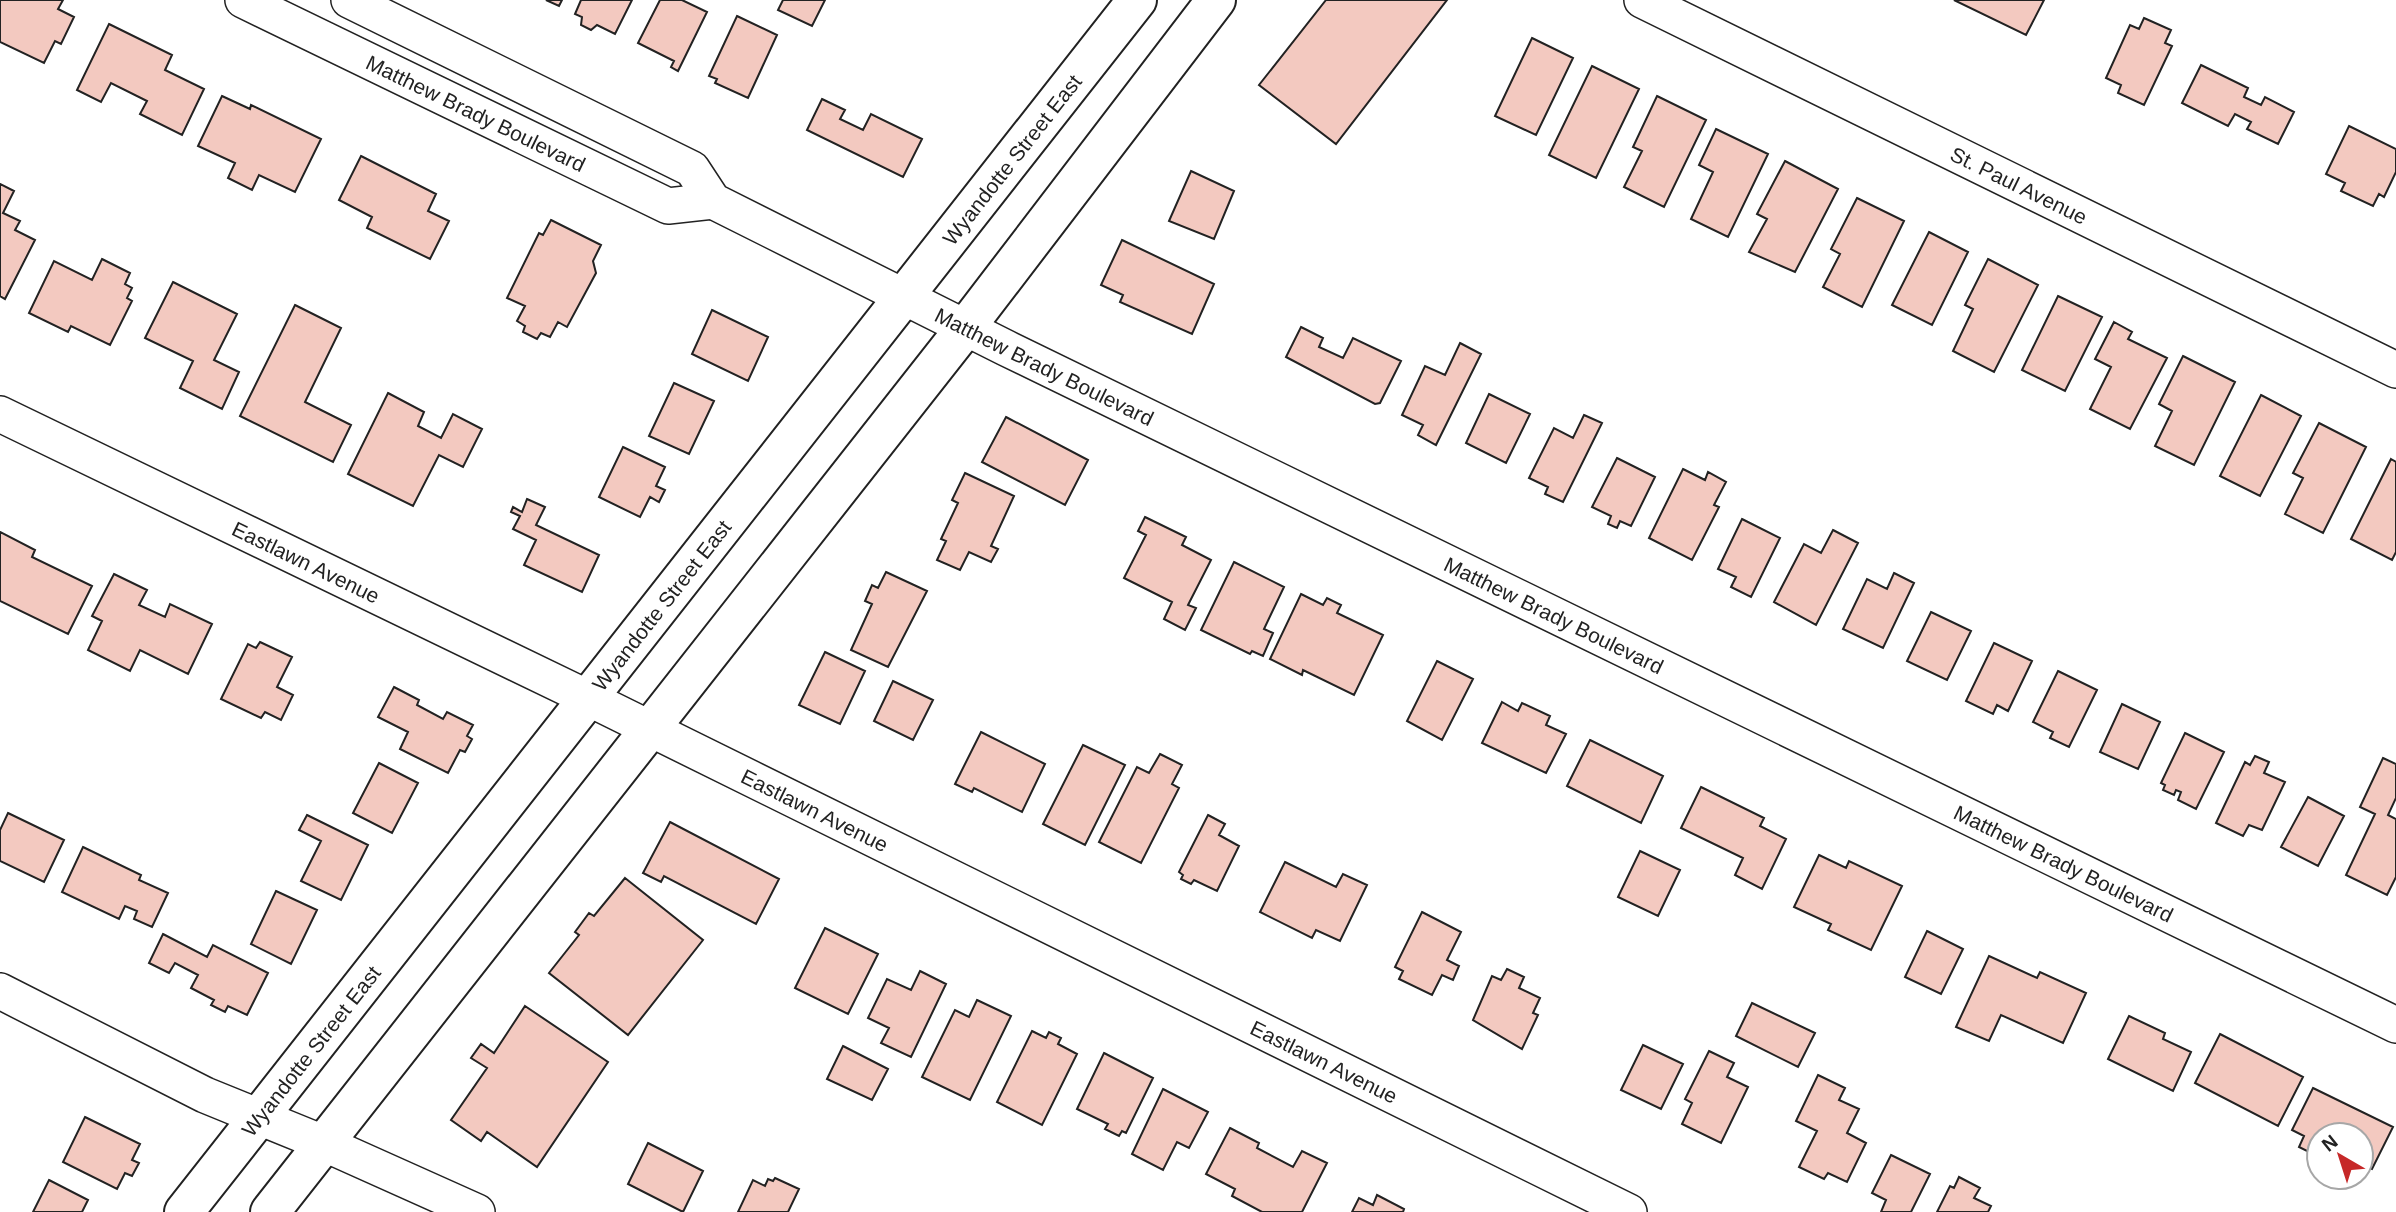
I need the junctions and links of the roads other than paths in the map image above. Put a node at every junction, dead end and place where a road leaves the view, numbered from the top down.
1 (243, 0) edge
2 (349, 0) edge
3 (1138, 0) edge
4 (1216, 0) edge
5 (1642, 0) edge
6 (713, 201) junction
7 (904, 296) junction
8 (966, 327) junction
9 (2396, 370) edge
10 (0, 414) edge
11 (588, 698) junction
12 (651, 729) junction
13 (0, 991) edge
14 (2396, 1025) edge
15 (258, 1118) junction
16 (323, 1143) junction
17 (184, 1212) edge
18 (271, 1212) edge
19 (477, 1212) edge
20 (1629, 1212) edge

1 - 6 street, Matthew Brady Boulevard
2 - 6 street
3 - 7 main road, Wyandotte Street East
4 - 8 main road
5 - 9 street, St. Paul Avenue
6 - 7 street, Matthew Brady Boulevard
7 - 8 street, Matthew Brady Boulevard
7 - 11 main road, Wyandotte Street East
8 - 12 main road
8 - 14 street, Matthew Brady Boulevard
10 - 11 street, Eastlawn Avenue
11 - 12 street, Eastlawn Avenue
11 - 15 main road, Wyandotte Street East
12 - 16 main road
12 - 20 street, Eastlawn Avenue
13 - 15 street
15 - 16 street
15 - 17 main road, Wyandotte Street East
16 - 18 main road
16 - 19 street

